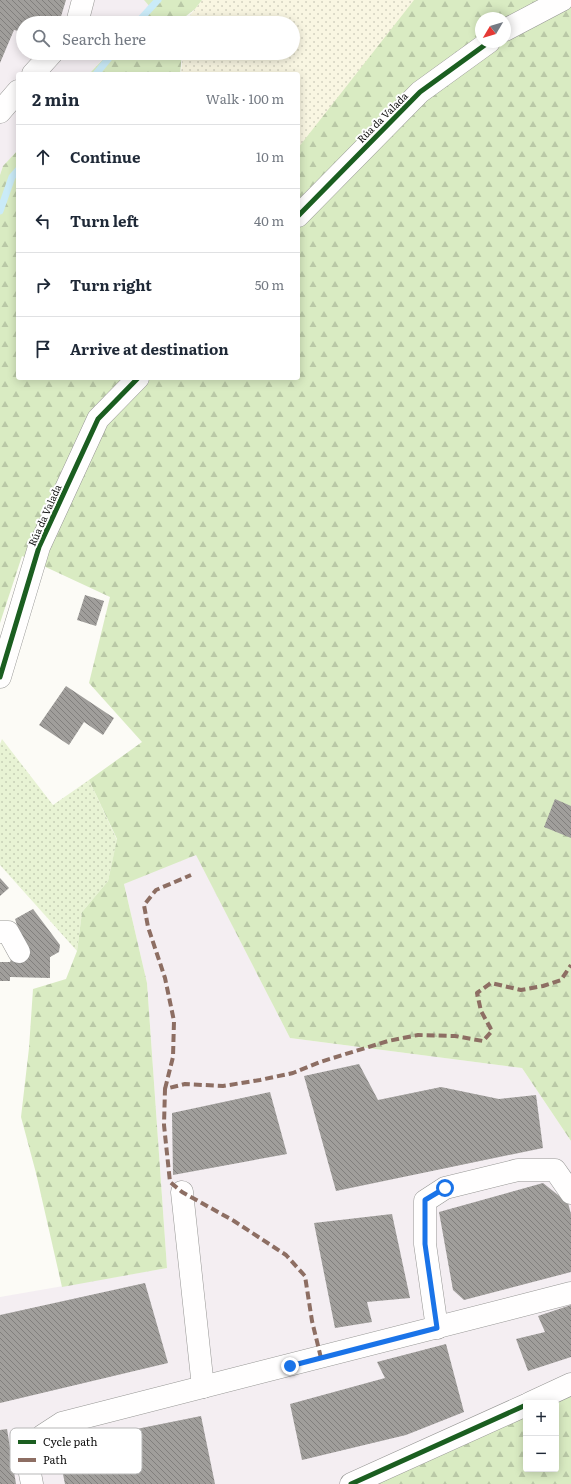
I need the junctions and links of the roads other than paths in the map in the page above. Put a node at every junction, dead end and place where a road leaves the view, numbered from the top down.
1 (83, 0) edge
2 (562, 0) edge
3 (79, 16) edge
4 (511, 27) edge
5 (481, 48) edge
6 (46, 60) edge
7 (35, 72) edge
8 (16, 93) edge
9 (0, 112) edge
10 (300, 214) edge
11 (136, 380) edge
12 (0, 677) edge
13 (0, 932) edge
14 (19, 952) dead end
15 (182, 1192) dead end
16 (571, 1193) edge
17 (571, 1293) edge
18 (437, 1328) junction
19 (571, 1384) edge
20 (203, 1387) junction
21 (536, 1400) edge
22 (523, 1406) edge
23 (54, 1428) edge
24 (30, 1474) edge
25 (32, 1484) edge
26 (351, 1484) edge

1 - 3 street
2 - 4 street
5 - 10 street, Rúa da Valada
6 - 7 street
8 - 9 street
11 - 12 street, Rúa da Valada
13 - 14 street
15 - 20 street
16 - 18 street
17 - 18 street
18 - 20 street
19 - 21 street
20 - 23 street
22 - 26 street
24 - 25 street

